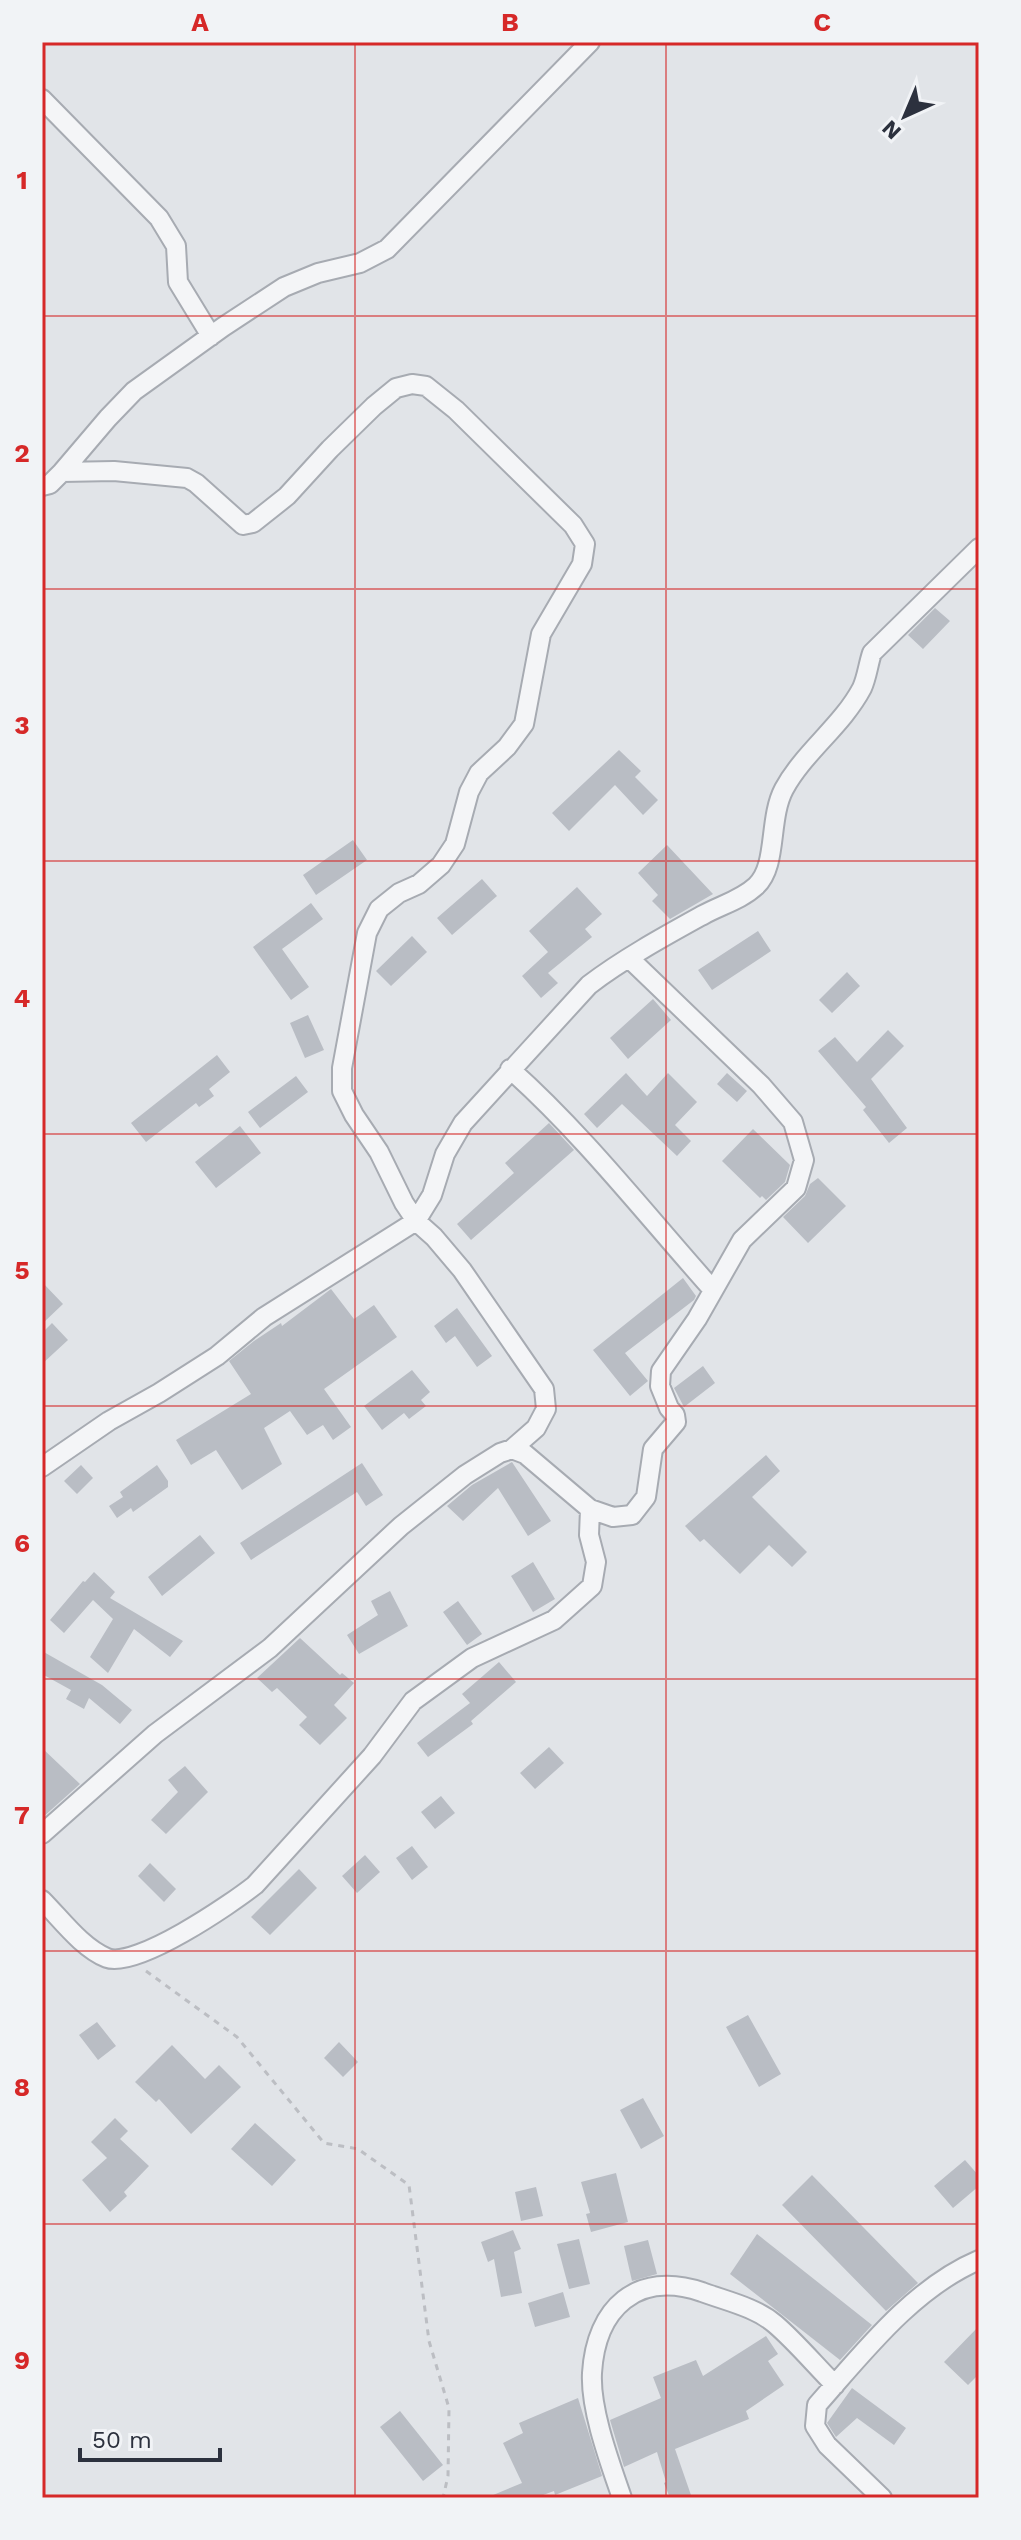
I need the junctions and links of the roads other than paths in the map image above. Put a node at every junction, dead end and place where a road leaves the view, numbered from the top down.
1 (590, 42) edge
2 (42, 99) edge
3 (211, 336) junction
4 (49, 483) edge
5 (979, 548) edge
6 (630, 959) junction
7 (510, 1069) junction
8 (416, 1221) junction
9 (713, 1290) junction
10 (512, 1449) junction
11 (42, 1467) edge
12 (590, 1509) junction
13 (42, 1834) edge
14 (42, 1900) edge
15 (979, 2260) edge
16 (835, 2385) junction
17 (622, 2498) edge
18 (882, 2498) edge

1 - 3 street
2 - 3 street
3 - 4 street
4 - 8 street
5 - 6 street
6 - 7 street
6 - 9 street
7 - 8 street
7 - 9 street
8 - 10 street
8 - 11 street
9 - 12 street
10 - 12 street
10 - 13 street
12 - 14 street
15 - 16 street
16 - 17 street
16 - 18 street

